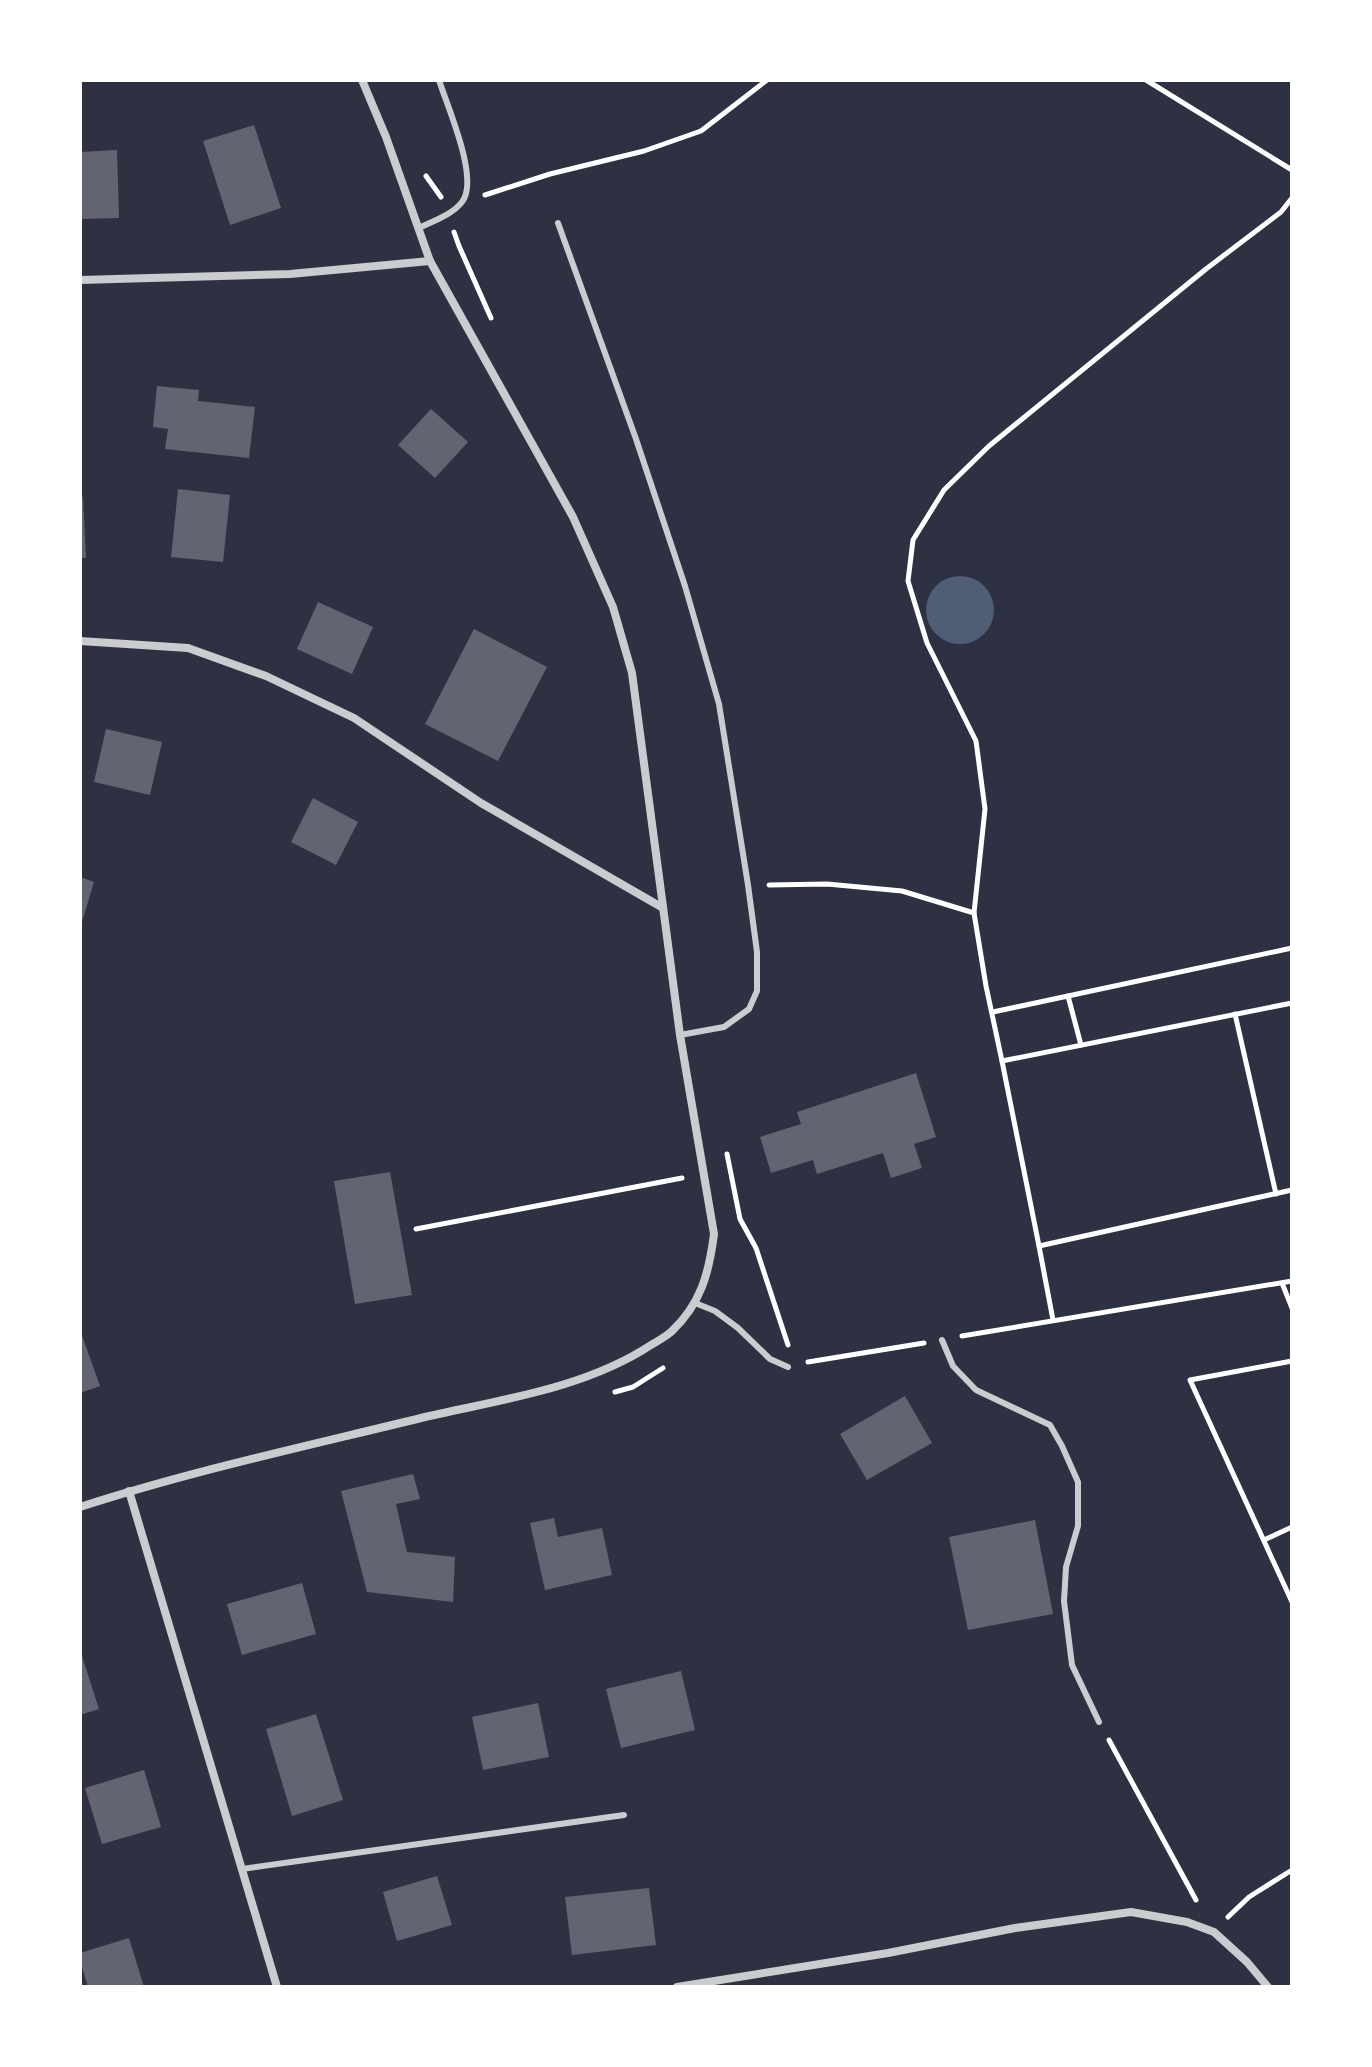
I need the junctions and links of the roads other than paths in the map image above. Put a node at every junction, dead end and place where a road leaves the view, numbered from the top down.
1 (362, 80) edge
2 (439, 80) edge
3 (558, 223) dead end
4 (419, 228) junction
5 (430, 261) junction
6 (80, 280) edge
7 (80, 641) edge
8 (663, 908) junction
9 (680, 1035) junction
10 (695, 1303) junction
11 (942, 1340) road end
12 (788, 1367) dead end
13 (129, 1491) junction
14 (80, 1507) edge
15 (1099, 1722) road end
16 (624, 1815) dead end
17 (242, 1869) junction
18 (277, 1987) edge
19 (677, 1987) edge
20 (1268, 1987) edge

1 - 4 street
2 - 4 lane
3 - 9 lane
4 - 5 street
5 - 6 street
5 - 8 street
7 - 8 street
8 - 9 street
9 - 10 street
10 - 12 lane
10 - 13 street
11 - 15 lane
13 - 14 street
13 - 17 street
16 - 17 lane
17 - 18 street
19 - 20 street

